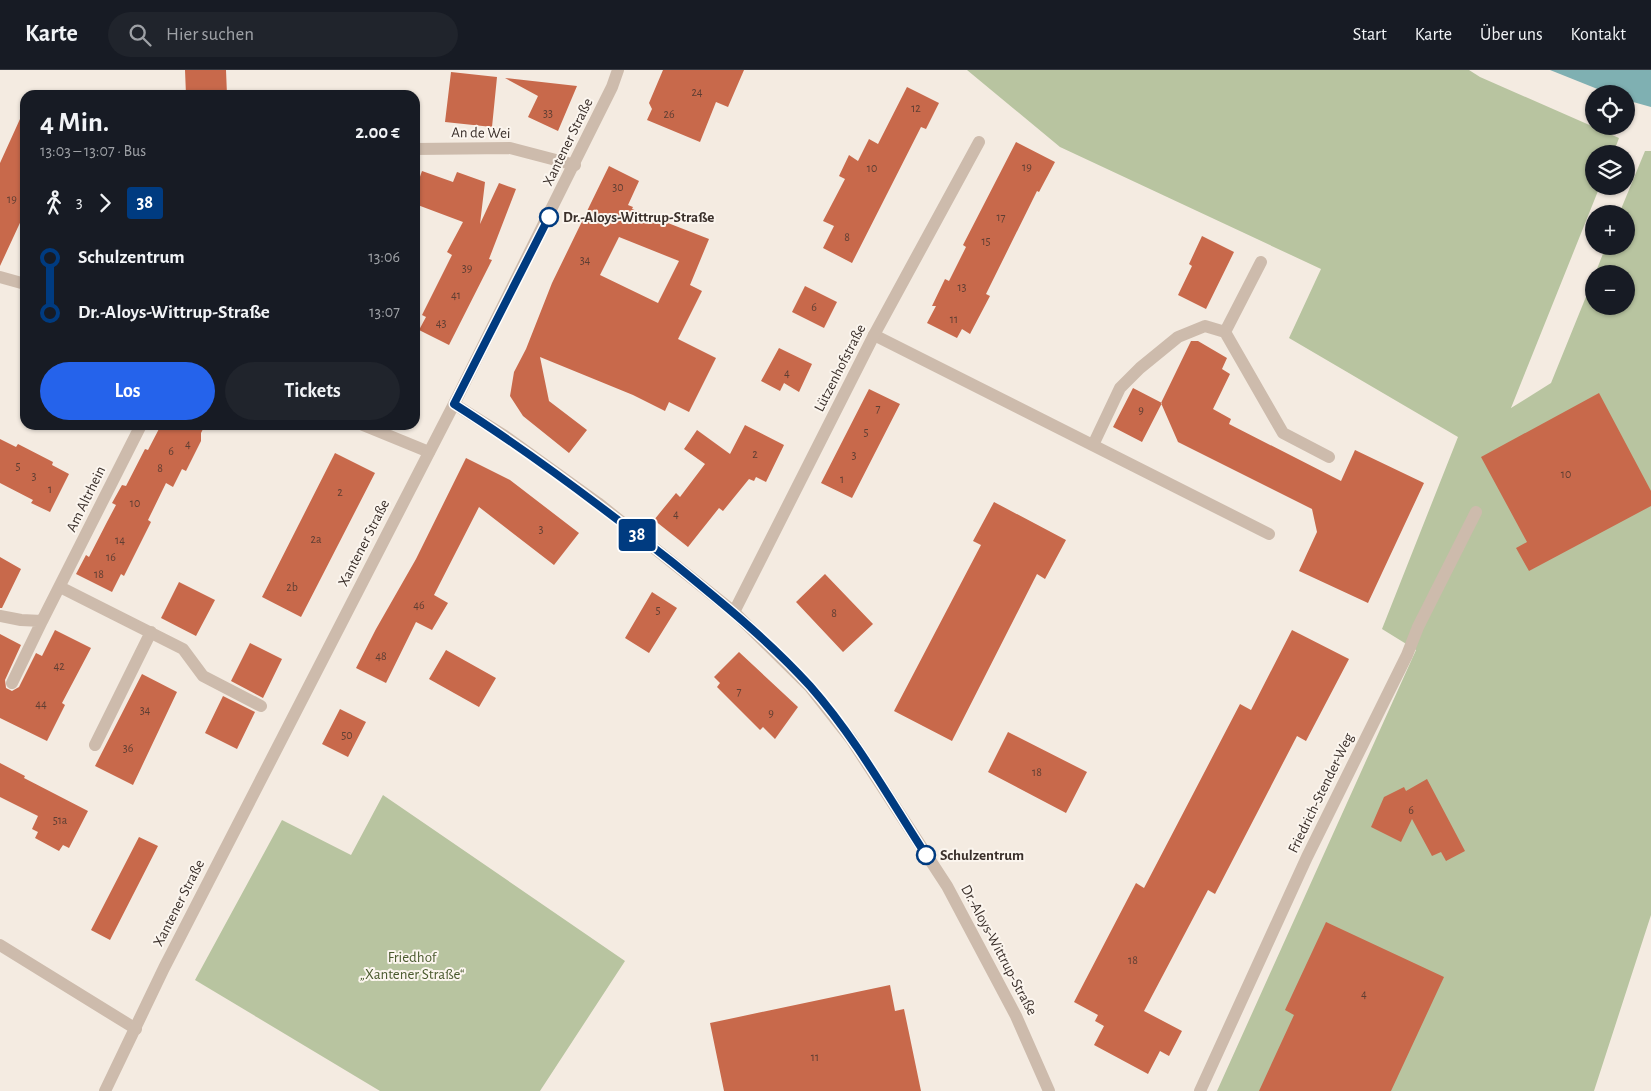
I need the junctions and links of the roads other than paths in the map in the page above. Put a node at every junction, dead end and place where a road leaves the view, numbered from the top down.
1 (618, 70) edge
2 (979, 142) dead end
3 (420, 149) edge
4 (575, 165) junction
5 (1261, 262) dead end
6 (0, 277) edge
7 (20, 283) edge
8 (1225, 332) junction
9 (874, 335) junction
10 (454, 404) junction
11 (138, 430) edge
12 (375, 430) edge
13 (1093, 445) junction
14 (430, 452) junction
15 (1329, 457) dead end
16 (1476, 512) dead end
17 (1269, 534) dead end
18 (60, 587) junction
19 (734, 612) junction
20 (0, 616) edge
21 (42, 621) junction
22 (151, 632) junction
23 (12, 683) dead end
24 (261, 706) dead end
25 (96, 744) dead end
26 (0, 945) edge
27 (136, 1029) junction
28 (105, 1091) edge
29 (1049, 1091) edge
30 (1200, 1091) edge

1 - 4 street, Xantener Straße
2 - 9 street, Lützenhofstraße
3 - 4 street, An de Wei
4 - 10 street, Xantener Straße
5 - 8 street
6 - 7 street
8 - 13 street
8 - 15 street
9 - 13 street
9 - 19 street, Lützenhofstraße
10 - 14 street, Xantener Straße
10 - 19 street, Dr.-Aloys-Wittrup-Straße
11 - 18 street, Am Altrhein
12 - 14 street
13 - 17 street
14 - 27 street, Xantener Straße
16 - 30 street, Friedrich-Stender-Weg
18 - 21 street, Am Altrhein
18 - 22 street
19 - 29 street, Dr.-Aloys-Wittrup-Straße
20 - 21 street
21 - 23 street, Am Altrhein
22 - 24 street
22 - 25 street
26 - 27 street
27 - 28 street, Xantener Straße

